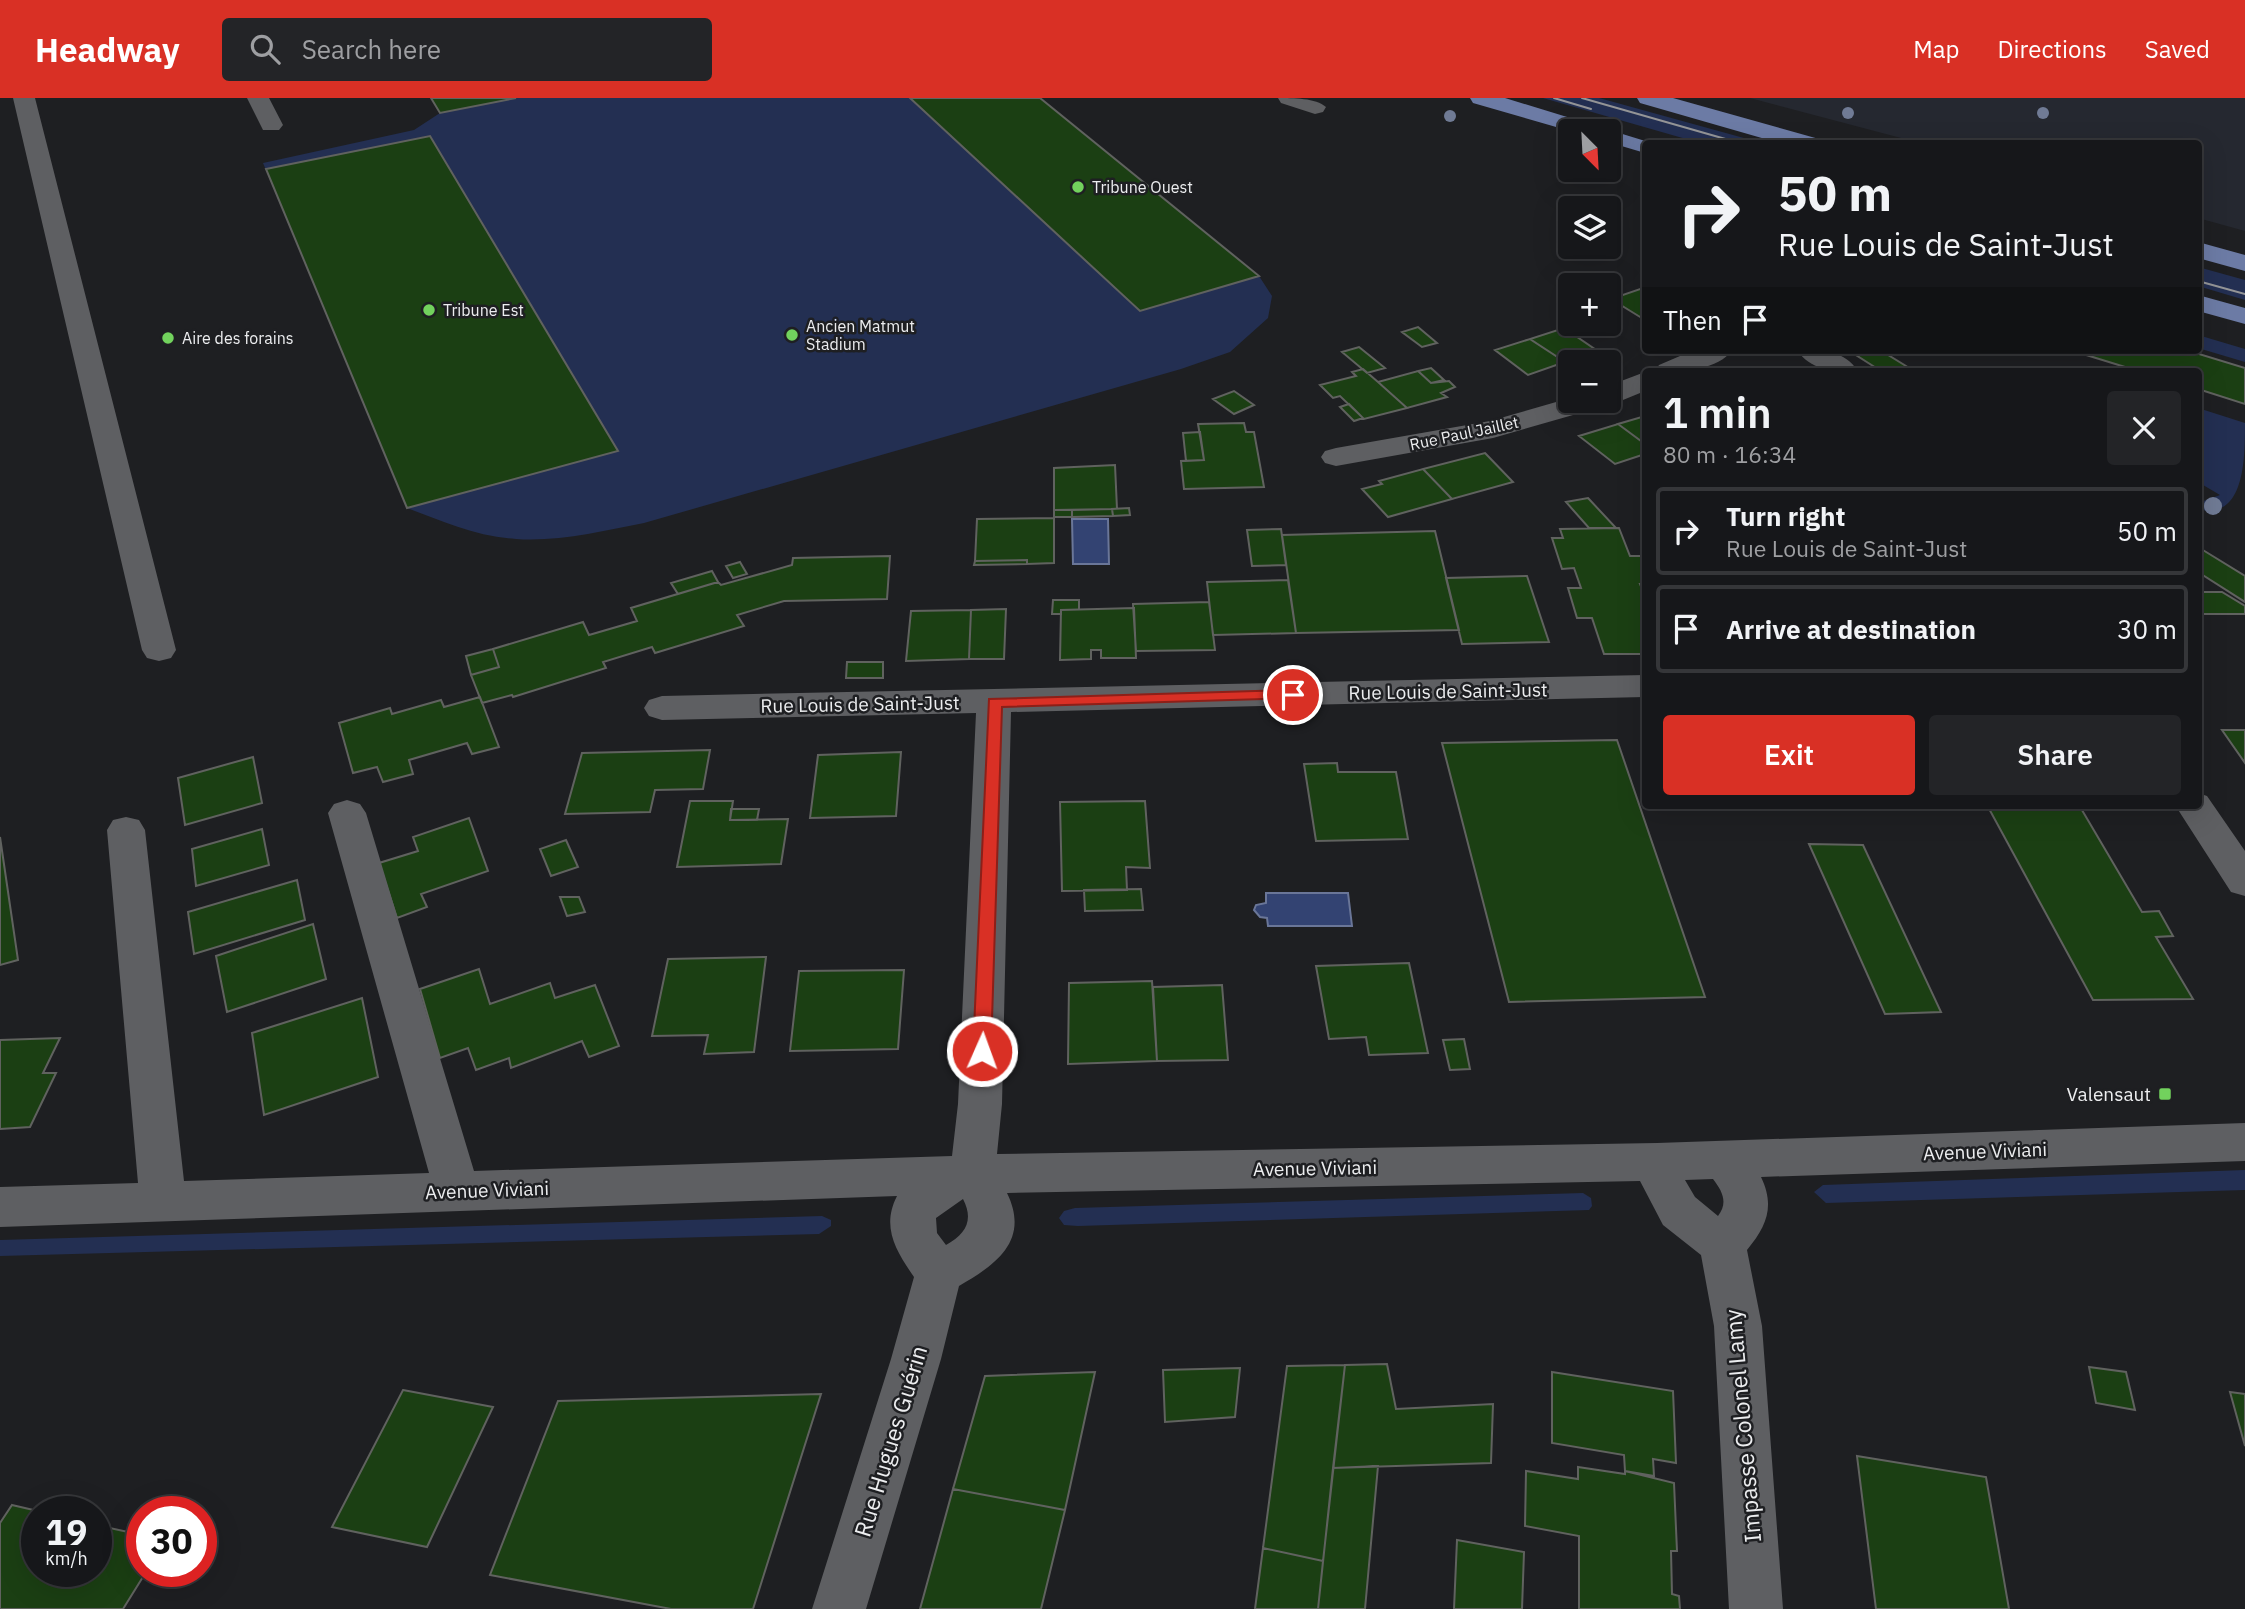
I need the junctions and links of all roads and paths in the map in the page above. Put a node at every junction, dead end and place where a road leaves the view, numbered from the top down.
1 (24, 98) edge
2 (258, 98) edge
3 (1289, 98) edge
4 (1481, 98) edge
5 (1648, 98) edge
6 (1315, 107) dead end
7 (1558, 120) edge
8 (271, 125) dead end
9 (1621, 139) edge
10 (1797, 140) edge
11 (1642, 145) edge
12 (2202, 251) edge
13 (2245, 263) edge
14 (2202, 304) edge
15 (2245, 316) edge
16 (1709, 354) edge
17 (1817, 354) edge
18 (1676, 368) edge
19 (1839, 368) edge
20 (1642, 382) edge
21 (1621, 391) edge
22 (1558, 410) edge
23 (1336, 457) dead end
24 (159, 650) dead end
25 (1642, 686) edge
26 (994, 702) junction
27 (662, 708) dead end
28 (2197, 809) edge
29 (347, 813) dead end
30 (126, 830) dead end
31 (2245, 882) edge
32 (2245, 1142) edge
33 (1725, 1160) junction
34 (1657, 1162) junction
35 (973, 1174) junction
36 (457, 1191) junction
37 (163, 1202) junction
38 (0, 1207) edge
39 (1722, 1244) junction
40 (939, 1273) junction
41 (839, 1609) edge
42 (1756, 1609) edge

1 - 24 street
2 - 8 street
3 - 6 street
4 - 7 main road
5 - 10 main road
9 - 11 main road
12 - 13 main road
14 - 15 main road
16 - 18 street
17 - 19 street
20 - 21 street
22 - 23 street, Rue Paul Jaillet
25 - 26 street, Rue Louis de Saint-Just
26 - 27 street, Rue Louis de Saint-Just
26 - 35 street
28 - 31 street
29 - 36 street
30 - 37 street
32 - 33 street, Avenue Viviani
33 - 34 street, Avenue Viviani
33 - 39 street
34 - 35 street, Avenue Viviani
34 - 39 street
35 - 36 street, Avenue Viviani
35 - 40 street
35 - 40 street, Avenue Viviani
36 - 37 street, Avenue Viviani
37 - 38 street, Avenue Viviani
39 - 42 street, Impasse Colonel Lamy
40 - 41 street, Rue Hugues Guérin

